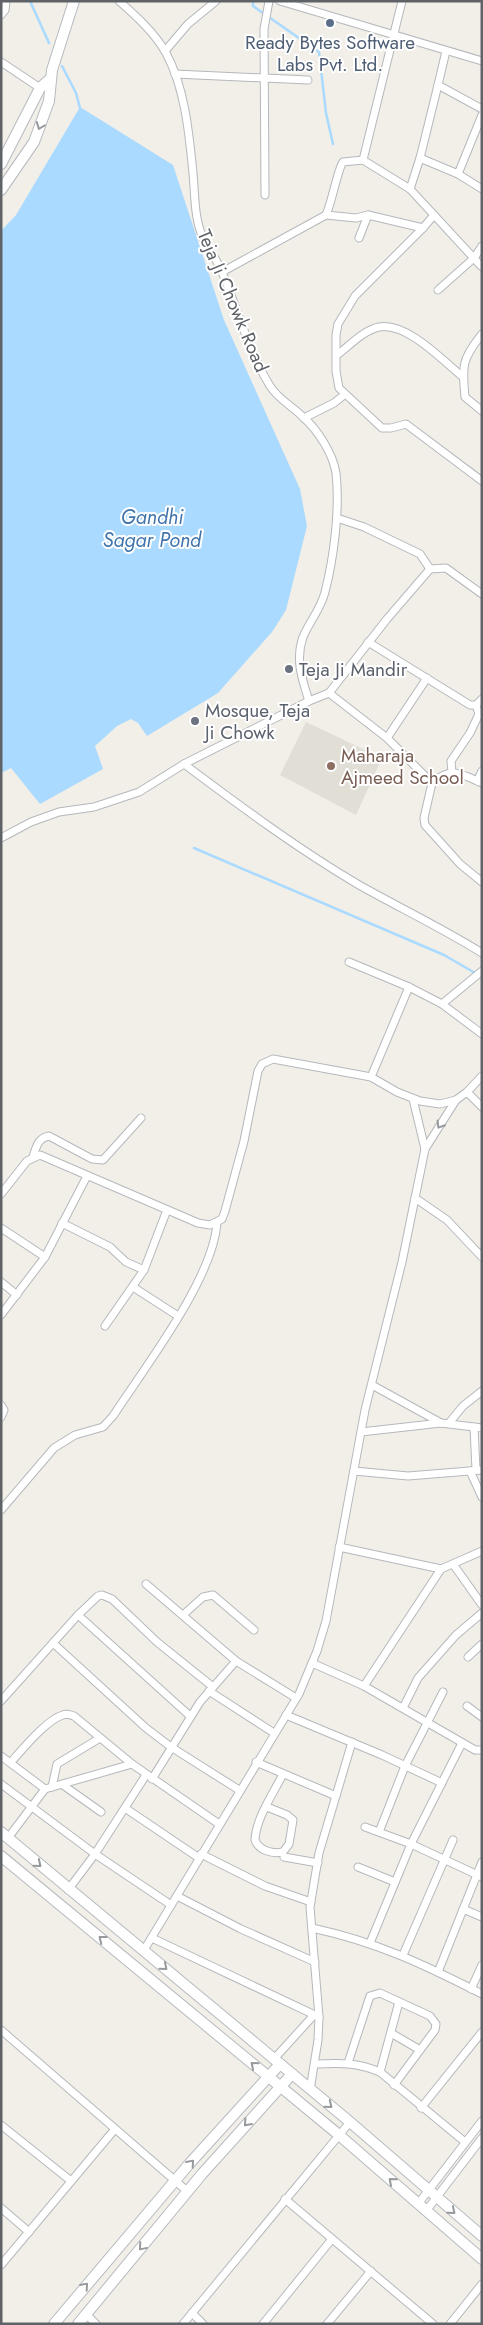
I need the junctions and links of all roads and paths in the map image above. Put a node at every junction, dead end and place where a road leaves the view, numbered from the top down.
1 (6, 1) edge
2 (74, 1) edge
3 (120, 1) edge
4 (216, 1) edge
5 (269, 1) edge
6 (280, 1) edge
7 (402, 1) edge
8 (1, 15) edge
9 (393, 35) junction
10 (165, 51) junction
11 (446, 51) junction
12 (482, 61) edge
13 (1, 62) edge
14 (175, 74) junction
15 (50, 78) junction
16 (264, 78) junction
17 (308, 80) dead end
18 (438, 85) junction
19 (40, 88) junction
20 (482, 109) edge
21 (482, 115) edge
22 (5, 150) edge
23 (420, 158) junction
24 (363, 160) junction
25 (1, 164) edge
26 (458, 174) junction
27 (410, 189) junction
28 (482, 189) edge
29 (1, 190) edge
30 (265, 195) dead end
31 (326, 215) junction
32 (434, 215) junction
33 (368, 216) junction
34 (423, 228) junction
35 (359, 238) dead end
36 (482, 246) edge
37 (474, 258) junction
38 (482, 267) edge
39 (222, 272) junction
40 (438, 290) dead end
41 (482, 334) edge
42 (337, 354) junction
43 (463, 377) junction
44 (344, 395) junction
45 (482, 411) edge
46 (304, 418) junction
47 (482, 481) edge
48 (337, 518) junction
49 (430, 569) junction
50 (482, 594) edge
51 (368, 642) junction
52 (427, 678) junction
53 (329, 693) junction
54 (482, 699) edge
55 (309, 701) junction
56 (476, 705) junction
57 (388, 738) junction
58 (184, 764) junction
59 (482, 771) edge
60 (452, 773) junction
61 (479, 782) edge
62 (432, 783) junction
63 (1, 838) edge
64 (482, 882) edge
65 (482, 953) edge
66 (349, 962) dead end
67 (482, 971) edge
68 (409, 987) junction
69 (442, 1004) junction
70 (482, 1034) edge
71 (482, 1076) edge
72 (371, 1077) junction
73 (467, 1092) junction
74 (413, 1099) junction
75 (456, 1100) junction
76 (482, 1107) edge
77 (141, 1118) dead end
78 (425, 1150) junction
79 (33, 1157) junction
80 (87, 1176) junction
81 (1, 1194) edge
82 (415, 1198) junction
83 (168, 1210) junction
84 (216, 1222) junction
85 (62, 1223) junction
86 (1, 1228) edge
87 (45, 1257) junction
88 (482, 1257) edge
89 (144, 1270) junction
90 (1, 1282) edge
91 (133, 1287) junction
92 (17, 1295) junction
93 (1, 1315) edge
94 (178, 1316) junction
95 (105, 1326) dead end
96 (372, 1385) junction
97 (482, 1391) edge
98 (1, 1405) edge
99 (1, 1417) edge
100 (445, 1423) junction
101 (478, 1428) edge
102 (361, 1432) junction
103 (476, 1470) edge
104 (354, 1471) junction
105 (481, 1495) edge
106 (1, 1510) edge
107 (340, 1548) junction
108 (482, 1551) edge
109 (454, 1564) junction
110 (441, 1570) junction
111 (146, 1584) dead end
112 (482, 1605) edge
113 (482, 1614) edge
114 (78, 1615) junction
115 (183, 1615) junction
116 (254, 1630) dead end
117 (53, 1643) junction
118 (482, 1644) edge
119 (468, 1657) dead end
120 (236, 1661) junction
121 (312, 1663) junction
122 (364, 1686) junction
123 (211, 1689) junction
124 (444, 1692) dead end
125 (296, 1698) junction
126 (1, 1701) edge
127 (467, 1706) dead end
128 (404, 1708) junction
129 (286, 1714) junction
130 (190, 1716) junction
131 (482, 1717) edge
132 (428, 1722) junction
133 (274, 1733) junction
134 (100, 1738) junction
135 (352, 1742) junction
136 (462, 1743) junction
137 (171, 1747) junction
138 (482, 1750) edge
139 (1, 1756) edge
140 (10, 1762) junction
141 (256, 1762) junction
142 (132, 1764) junction
143 (405, 1766) junction
144 (283, 1774) junction
145 (149, 1777) junction
146 (442, 1783) junction
147 (1, 1784) edge
148 (63, 1784) junction
149 (49, 1788) junction
150 (238, 1790) junction
151 (336, 1796) junction
152 (31, 1807) junction
153 (266, 1807) junction
154 (125, 1808) junction
155 (101, 1812) dead end
156 (219, 1824) junction
157 (365, 1827) dead end
158 (379, 1832) junction
159 (4, 1835) edge
160 (453, 1840) dead end
161 (410, 1844) junction
162 (21, 1849) junction
163 (96, 1854) junction
164 (200, 1856) junction
165 (284, 1857) dead end
166 (5, 1859) edge
167 (445, 1859) junction
168 (482, 1862) edge
169 (318, 1863) junction
170 (358, 1867) dead end
171 (479, 1876) edge
172 (395, 1882) junction
173 (68, 1890) junction
174 (177, 1896) junction
175 (311, 1902) junction
176 (171, 1905) junction
177 (463, 1909) junction
178 (482, 1916) edge
179 (312, 1928) junction
180 (152, 1938) junction
181 (370, 1943) junction
182 (144, 1950) junction
183 (403, 1955) junction
184 (315, 1962) junction
185 (482, 1966) edge
186 (438, 1972) junction
187 (471, 1989) junction
188 (482, 1994) edge
189 (399, 2002) junction
190 (316, 2016) junction
191 (1, 2030) edge
192 (482, 2032) edge
193 (390, 2033) junction
194 (420, 2050) junction
195 (277, 2062) junction
196 (348, 2062) junction
197 (315, 2064) junction
198 (380, 2072) junction
199 (292, 2074) junction
200 (268, 2076) junction
201 (394, 2085) junction
202 (280, 2086) junction
203 (310, 2090) junction
204 (421, 2108) junction
205 (482, 2121) edge
206 (350, 2122) junction
207 (1, 2125) edge
208 (115, 2129) junction
209 (339, 2135) junction
210 (482, 2138) edge
211 (465, 2142) junction
212 (72, 2181) junction
213 (176, 2181) junction
214 (188, 2191) junction
215 (433, 2194) junction
216 (285, 2199) junction
217 (1, 2208) edge
218 (422, 2208) junction
219 (29, 2232) junction
220 (482, 2236) edge
221 (332, 2239) junction
222 (482, 2259) edge
223 (1, 2265) edge
224 (371, 2271) junction
225 (482, 2284) edge
226 (192, 2313) junction
227 (86, 2314) junction
228 (95, 2323) edge
229 (54, 2324) edge
230 (78, 2324) edge
231 (183, 2324) edge
232 (203, 2324) edge
233 (263, 2324) edge
234 (327, 2324) edge
235 (433, 2324) edge
236 (450, 2324) edge

1 - 8 street
2 - 15 main road
3 - 10 street, Teja Ji Chowk Road
4 - 10 street
5 - 16 street
6 - 9 street
7 - 9 street
9 - 11 street
9 - 24 street
10 - 14 street, Teja Ji Chowk Road
11 - 12 street
11 - 18 street
13 - 19 street
14 - 16 street
14 - 39 street, Teja Ji Chowk Road
15 - 19 main road
15 -> 29 main road
16 - 17 street
16 - 30 street
18 - 20 street
18 - 23 street
19 - 22 main road
21 - 26 street
22 - 25 main road
23 - 26 street
23 - 27 street
24 - 27 street
24 - 31 street
26 - 28 street
27 - 32 street
31 - 33 street
31 - 39 street
32 - 34 street
32 - 37 street
33 - 34 street
33 - 35 street
34 - 42 street
36 - 37 street
37 - 38 street
37 - 40 street
39 - 46 street, Teja Ji Chowk Road
41 - 43 street
42 - 43 street
42 - 44 street
43 - 45 street
44 - 46 street
44 - 47 street
46 - 48 street, Teja Ji Chowk Road
48 - 49 street
48 - 55 street, Teja Ji Chowk Road
49 - 50 street
49 - 51 street
51 - 52 street
51 - 53 street
52 - 56 street
52 - 57 street
53 - 55 street
53 - 57 street
54 - 56 street
55 - 58 street
56 - 60 street
57 - 62 street
58 - 63 street
58 - 65 street
59 - 61 street
60 - 61 street
60 - 62 street
62 - 64 street
66 - 68 street
67 - 69 street
68 - 69 street
68 - 72 street
69 - 70 street
71 - 73 street
72 - 74 street
72 - 84 street
73 - 75 street
73 - 76 street
74 - 75 street
74 - 78 street
75 -> 78 street
77 - 79 street
78 - 82 street
79 - 80 street
79 - 81 street
80 - 83 street
80 - 85 street
82 - 88 street
82 - 96 street
83 - 84 street
83 - 89 street
84 - 94 street
85 - 87 street
85 - 89 street
86 - 87 street
87 - 92 street
89 - 91 street
90 - 92 street
91 - 94 street
91 - 95 street
92 - 93 street
94 - 106 street
96 - 100 street
96 - 102 street
97 - 100 street
98 - 99 street
100 - 101 street
100 - 102 street
101 - 103 street
102 - 104 street
103 - 104 street
103 - 105 street
104 - 107 street
107 - 110 street
107 - 121 street
108 - 109 street
109 - 110 street
109 - 112 street
110 - 122 street
111 - 115 street
113 - 128 street
114 - 117 street
114 - 123 street
114 - 130 street
115 - 116 street
115 - 120 street
117 - 126 street
117 - 137 street
118 - 119 street
120 - 123 street
120 - 125 street
121 - 122 street
121 - 125 street
122 - 128 street
123 - 130 street
123 - 133 street
124 - 132 street
125 - 129 street
127 - 131 street
128 - 132 street
129 - 133 street
129 - 135 street
130 - 137 street
132 - 136 street
132 - 143 street
133 - 141 street
134 - 140 street
134 - 142 street
134 - 149 street
135 - 143 street
135 - 151 street
136 - 138 street
136 - 146 street
137 - 145 street
137 - 150 street
139 - 140 street
140 - 149 street
141 - 144 street
141 - 150 street
142 - 145 street
142 - 148 street
143 - 146 street
143 - 158 street
144 - 151 street
144 - 153 street
145 - 154 street
145 - 156 street
146 - 161 street
147 - 152 street
148 - 149 street
148 - 155 street
149 - 152 street
150 - 156 street
151 - 169 street
152 - 159 street
152 - 163 street
153 - 153 street
154 - 163 street
154 - 164 street
156 - 164 street
157 - 158 street
158 - 161 street
159 - 162 main road
160 - 167 street
161 - 167 street
161 - 172 street
162 - 166 main road
162 -> 173 main road
163 - 173 street
163 - 176 street
164 - 174 street
164 - 175 street
165 - 169 street
200 -> 166 main road
167 - 171 street
167 - 183 street
168 - 171 street
169 - 175 street
170 - 172 street
171 - 177 street
172 - 181 street
173 - 182 main road
174 - 176 street
174 - 184 street
175 - 179 street
176 - 180 street
177 - 178 street
177 - 186 street
179 - 181 street
179 - 184 street
180 - 182 street
180 - 190 street
181 - 183 street
182 -> 195 main road
183 - 186 street
184 - 190 street
185 - 187 street
186 - 187 street
187 - 188 street
189 - 193 street
189 - 194 street
189 - 196 street
190 - 195 street
190 - 197 street
191 - 208 street
192 - 204 street
193 - 194 street
193 - 198 street
194 - 201 street
195 - 199 main road
195 - 200 main road
196 - 197 street
196 - 198 street
197 - 203 street
198 - 201 street
199 - 202 main road
199 - 203 main road
200 - 202 main road
213 -> 200 main road
201 - 204 street
202 - 209 main road
202 -> 214 main road
203 -> 206 main road
204 - 211 street
205 - 211 street
206 - 209 street
206 - 215 main road
207 - 212 street
208 - 212 street
208 - 213 street
209 - 216 street
218 -> 209 main road
210 - 215 street
211 - 215 street
212 - 219 street
213 - 214 street
229 -> 213 main road
214 -> 227 main road
215 - 218 street
215 -> 220 main road
216 - 221 street
216 - 226 street
217 - 219 street
218 - 222 main road
219 - 223 street
221 - 224 street
221 - 233 street
224 - 234 street
224 - 235 street
225 - 236 street
226 - 231 street
226 - 232 street
227 - 228 street
227 - 230 main road

